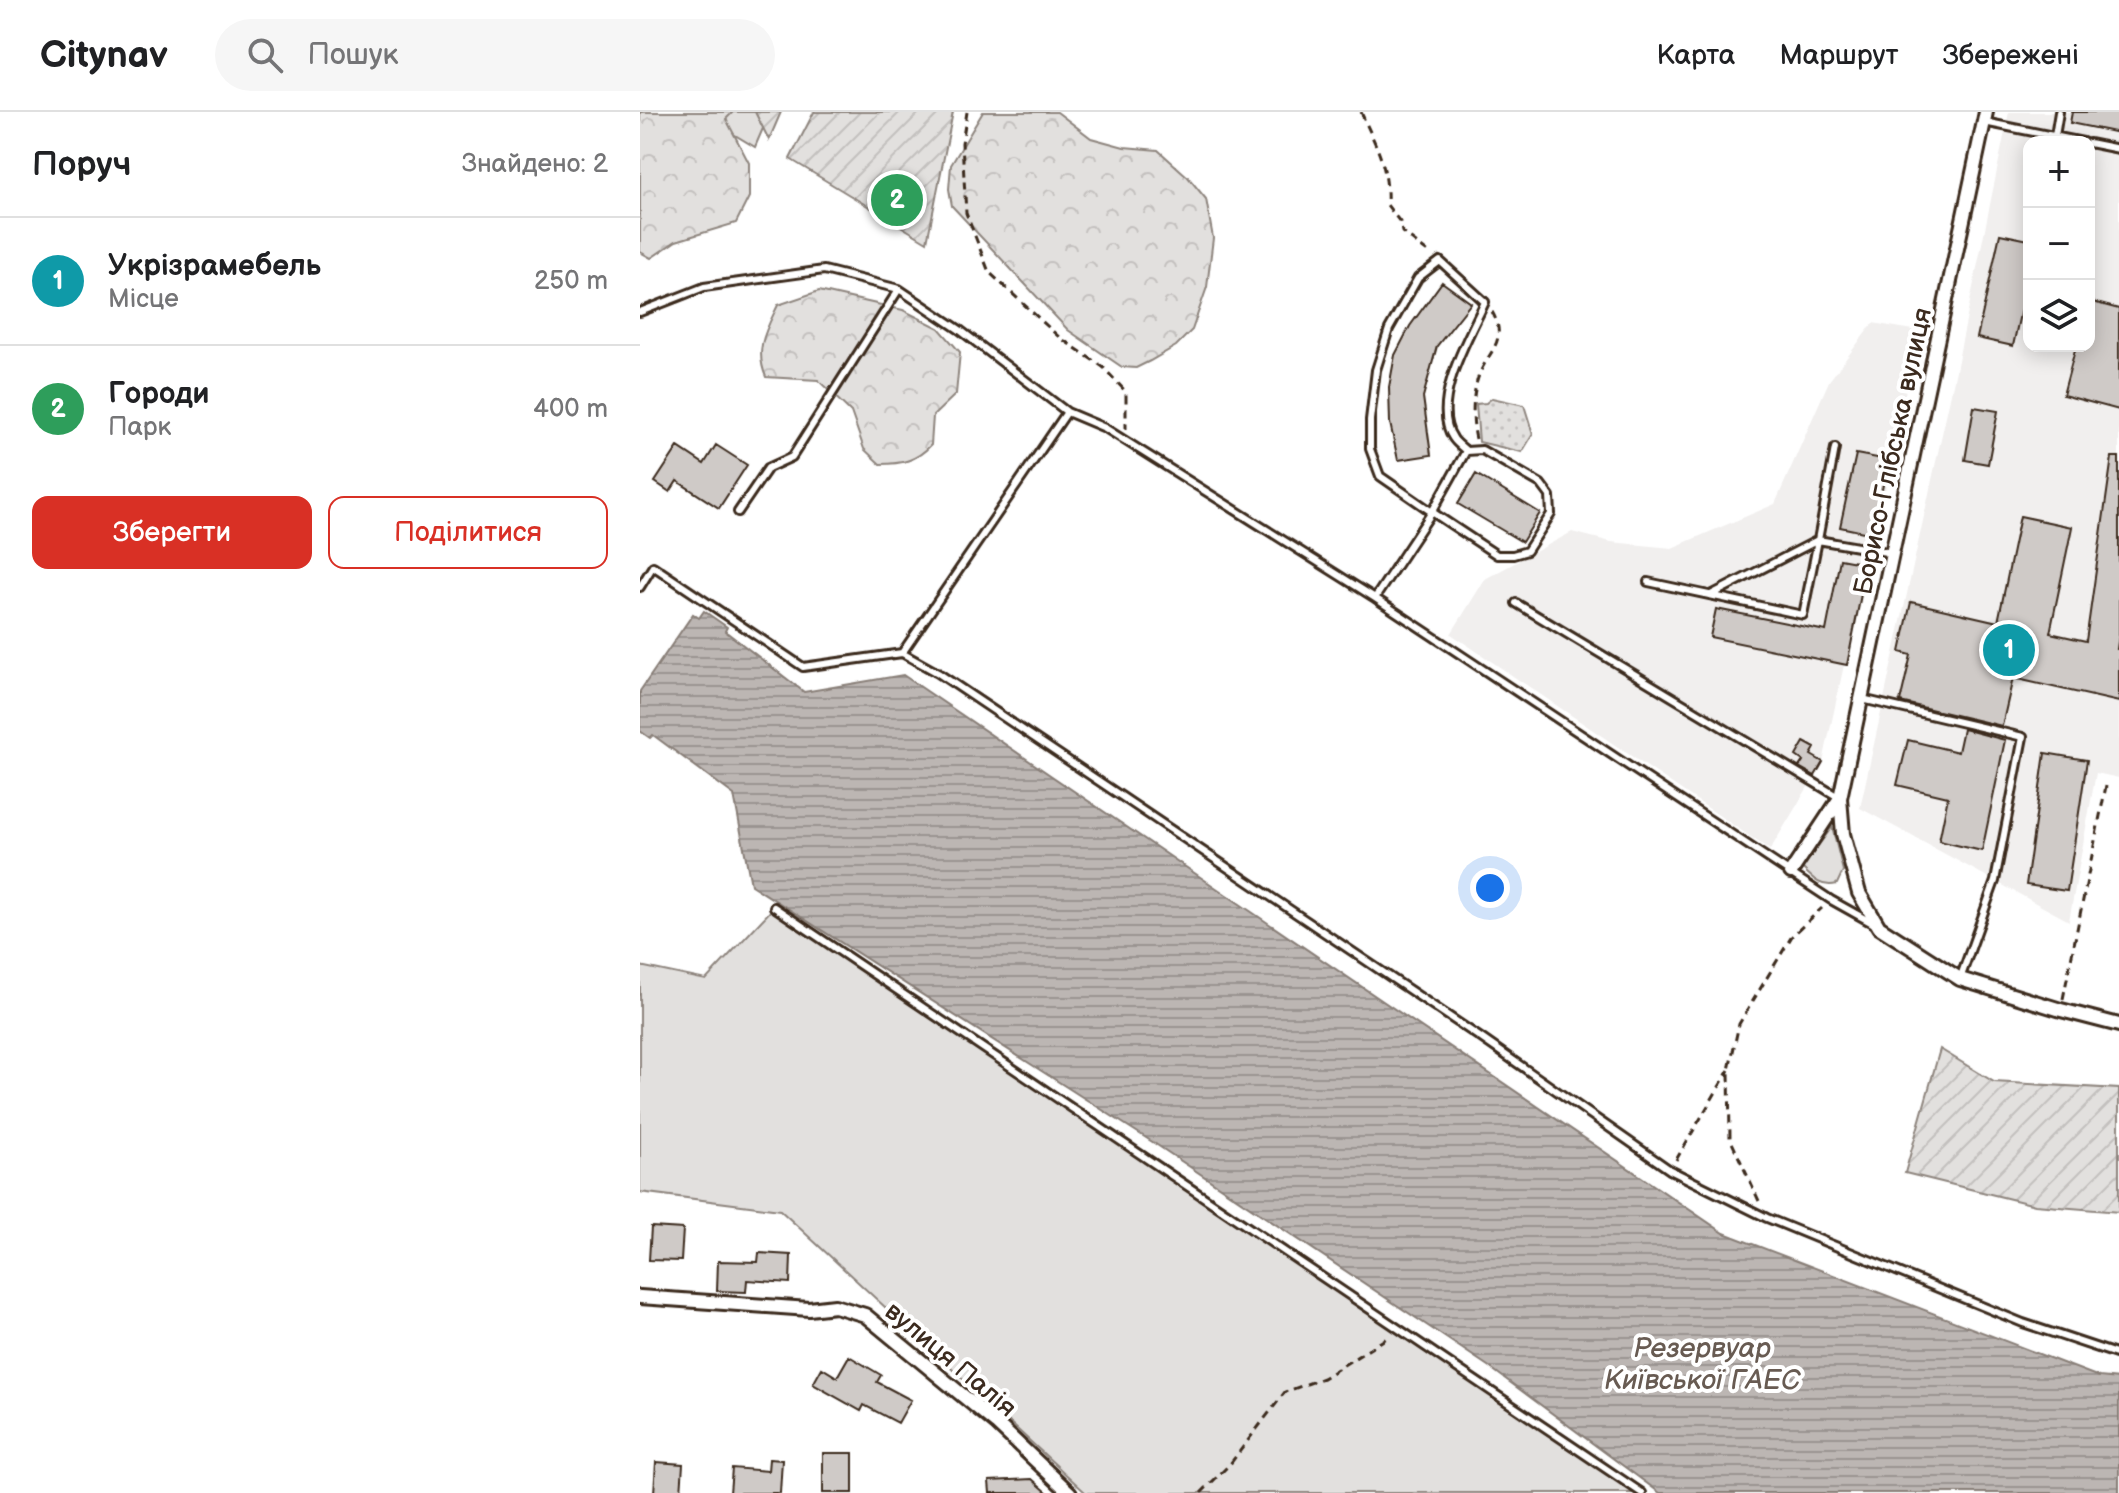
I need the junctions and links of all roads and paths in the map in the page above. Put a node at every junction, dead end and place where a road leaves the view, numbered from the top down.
1 (967, 112) edge
2 (1361, 112) edge
3 (2059, 112) edge
4 (1985, 117) edge
5 (2055, 136) joint
6 (2095, 144) edge
7 (2119, 149) edge
8 (1440, 261) junction
9 (899, 289) junction
10 (1485, 302) junction
11 (640, 312) edge
12 (1067, 412) junction
13 (1126, 440) junction
14 (1835, 448) dead end
15 (1479, 450) junction
16 (1466, 451) junction
17 (738, 512) dead end
18 (1432, 512) junction
19 (1818, 540) junction
20 (1892, 553) junction
21 (1648, 582) dead end
22 (640, 587) edge
23 (1711, 595) junction
24 (1375, 598) junction
25 (1516, 603) dead end
26 (902, 653) junction
27 (1861, 699) junction
28 (2106, 786) dead end
29 (1840, 798) junction
30 (1791, 872) junction
31 (1831, 900) junction
32 (774, 907) dead end
33 (1879, 927) junction
34 (1960, 979) junction
35 (2061, 1010) junction
36 (2119, 1025) edge
37 (1729, 1070) junction
38 (1670, 1170) junction
39 (1767, 1218) junction
40 (640, 1297) edge
41 (1400, 1329) junction
42 (2119, 1355) edge
43 (1070, 1493) edge
44 (1201, 1493) edge
45 (1642, 1493) edge

1 - 13 path
2 - 8 path
3 - 5 lane
4 - 5 lane
4 - 20 street, Борисо-Глібська вулиця
6 - 7 lane
8 - 10 lane
8 - 18 lane
9 - 11 lane
9 - 12 lane
9 - 17 lane
10 - 15 path
10 - 16 lane
12 - 13 lane
12 - 26 lane
13 - 24 lane
14 - 19 lane
15 - 16 lane
15 - 18 lane
16 - 18 lane
18 - 24 lane
19 - 20 lane
19 - 23 lane
19 - 23 lane
20 - 27 street, Борисо-Глібська вулиця
21 - 23 lane
22 - 26 lane
24 - 30 lane
25 - 29 lane
26 - 38 lane
27 - 29 street, Борисо-Глібська вулиця
27 - 34 lane
28 - 35 path
29 - 30 street, Борисо-Глібська вулиця
29 - 33 street, Борисо-Глібська вулиця
30 - 31 lane
31 - 33 lane
31 - 37 path
32 - 41 lane
33 - 34 street, Борисо-Глібська вулиця
34 - 35 street, Борисо-Глібська вулиця
35 - 36 street, Борисо-Глібська вулиця
37 - 38 path
37 - 39 path
38 - 39 lane
39 - 42 lane
40 - 43 street, вулиця Палія
41 - 44 path
41 - 45 lane

